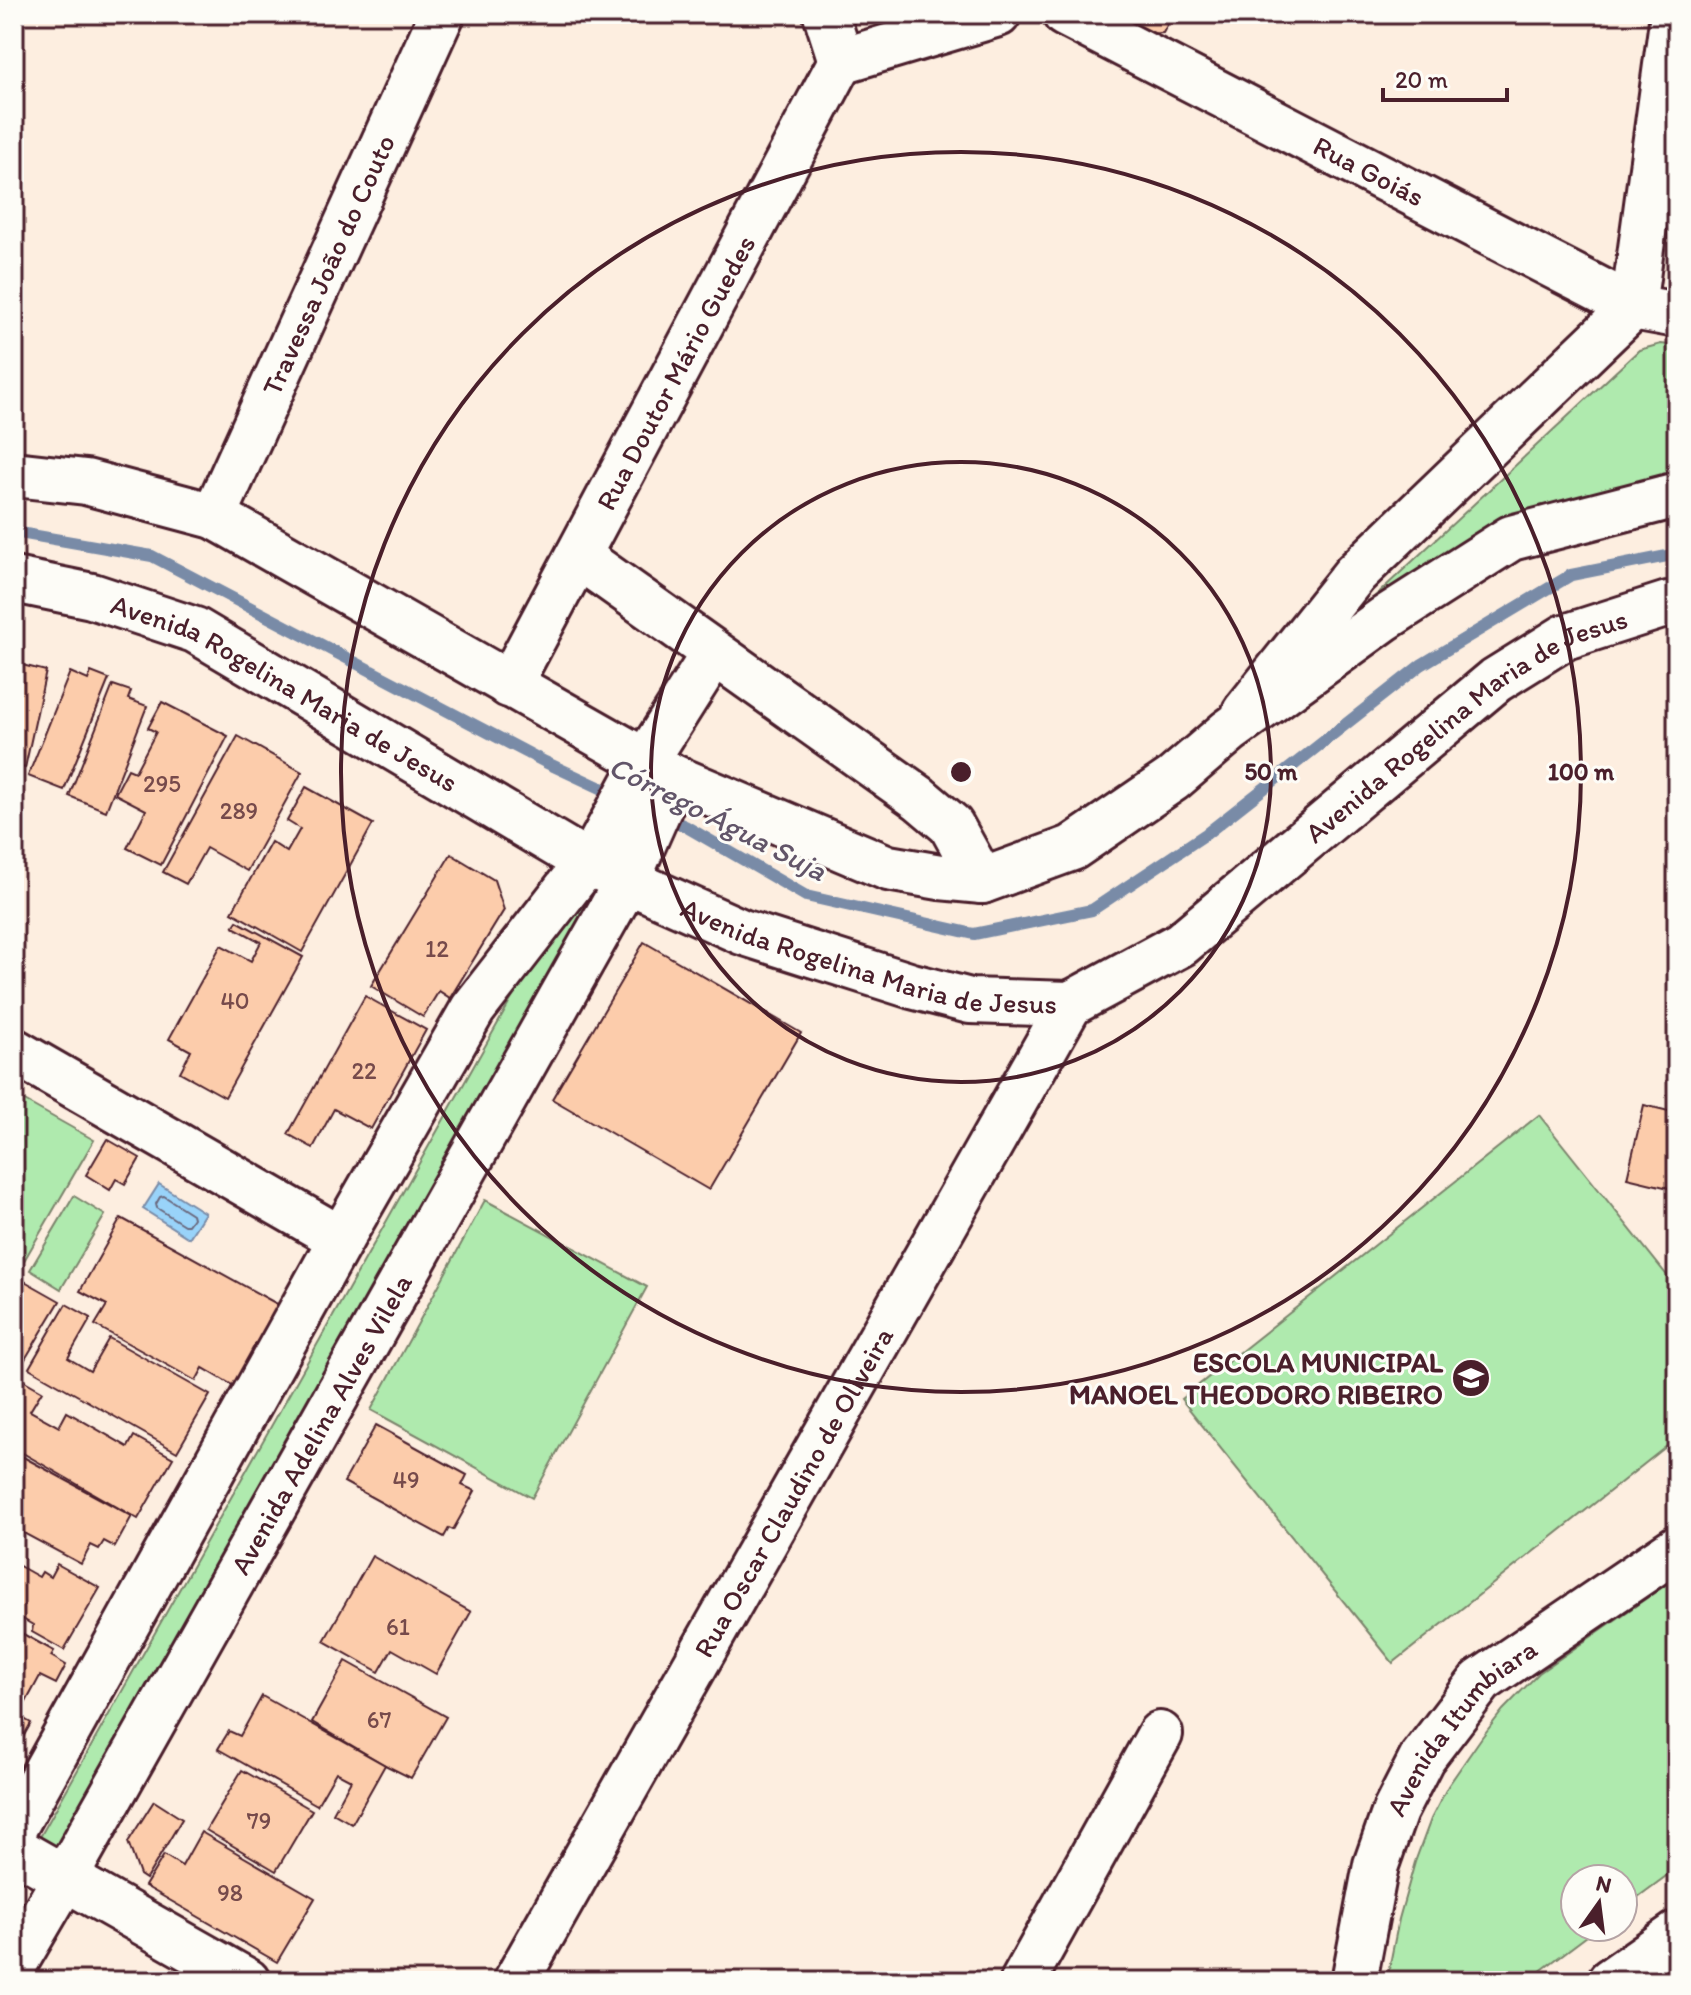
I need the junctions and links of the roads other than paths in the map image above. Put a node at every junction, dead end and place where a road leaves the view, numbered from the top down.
1 (442, 14) edge
2 (826, 14) edge
3 (998, 14) edge
4 (1065, 14) edge
5 (1673, 14) edge
6 (841, 61) junction
7 (1633, 307) junction
8 (1677, 315) edge
9 (14, 474) edge
10 (1677, 495) edge
11 (214, 516) junction
12 (578, 556) junction
13 (14, 580) edge
14 (1677, 604) edge
15 (714, 653) junction
16 (509, 685) junction
17 (1229, 731) junction
18 (654, 778) junction
19 (612, 864) junction
20 (982, 881) junction
21 (1070, 1004) junction
22 (14, 1051) edge
23 (341, 1239) junction
24 (1677, 1548) edge
25 (1160, 1734) dead end
26 (14, 1828) edge
27 (14, 1849) edge
28 (65, 1878) junction
29 (1677, 1934) edge
30 (14, 1965) edge
31 (247, 1981) edge
32 (516, 1981) edge
33 (1023, 1981) edge
34 (1354, 1981) edge
35 (1610, 1981) edge

1 - 11 street, Travessa João do Couto
2 - 6 street
3 - 6 street
4 - 7 street, Rua Goiás
5 - 7 street
6 - 12 street, Rua Doutor Mário Guedes
7 - 8 street, Rua Goiás
7 - 17 street
9 - 11 street
10 - 17 street
11 - 16 street
12 - 15 street
12 - 16 street, Rua Doutor Mário Guedes
13 - 19 street, Avenida Rogelina Maria de Jesus
14 - 21 street, Avenida Rogelina Maria de Jesus
15 - 18 street
15 - 20 street
16 - 18 street
17 - 20 street
18 - 19 street
18 - 20 street
19 - 21 street, Avenida Rogelina Maria de Jesus
19 - 23 street
19 - 28 street, Avenida Adelina Alves Vilela
21 - 32 street, Rua Oscar Claudino de Oliveira
22 - 23 street
23 - 26 street
24 - 34 street, Avenida Itumbiara
25 - 33 street
27 - 28 street
28 - 30 street, Avenida Adelina Alves Vilela
28 - 31 street
29 - 35 street

